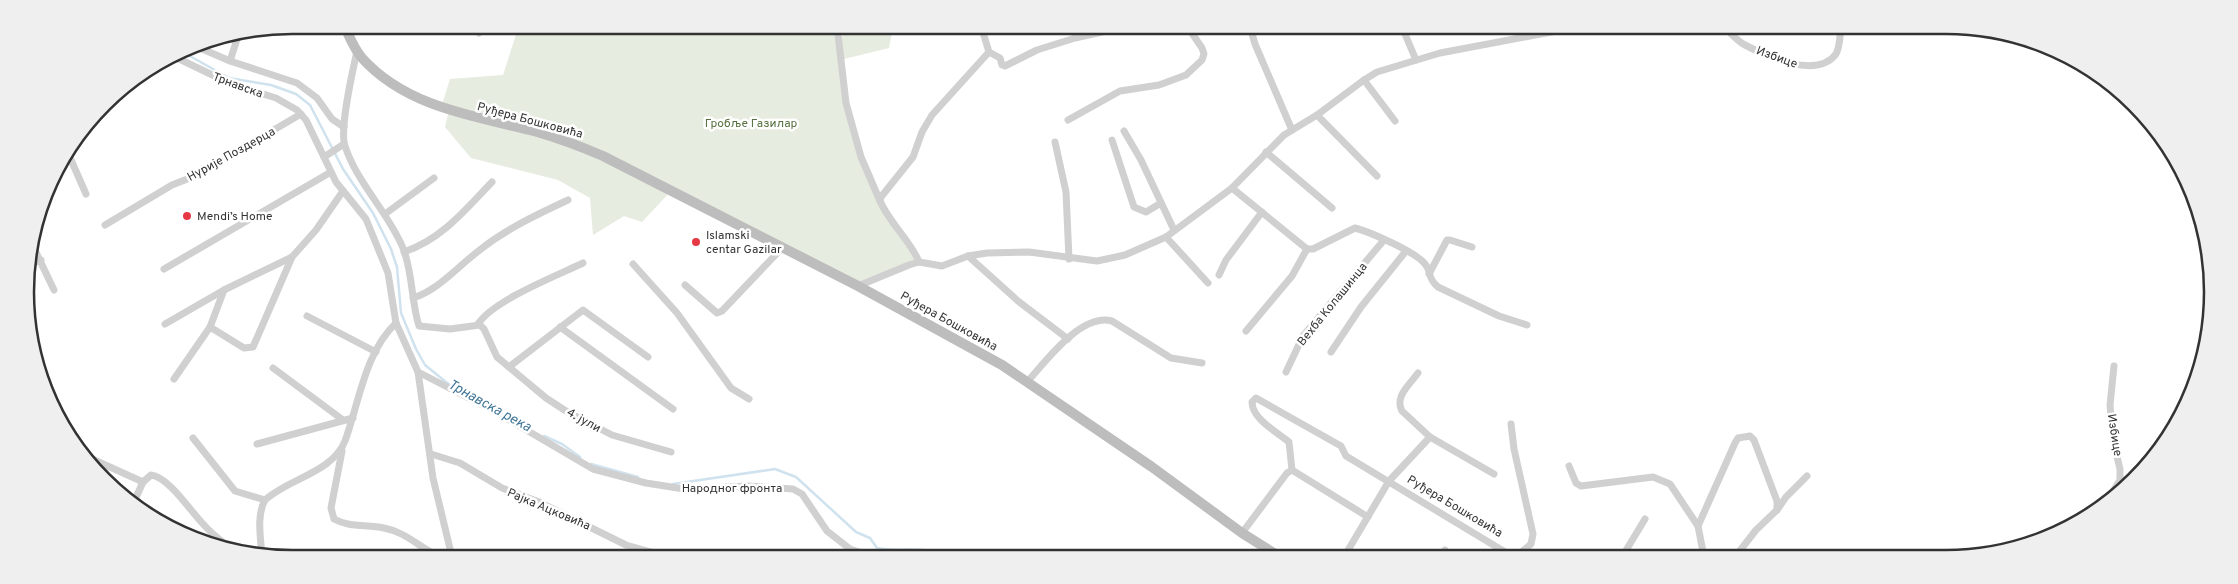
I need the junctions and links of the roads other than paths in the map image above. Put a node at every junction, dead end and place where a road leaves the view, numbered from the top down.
1 (348, 34) edge
2 (839, 34) edge
3 (983, 34) edge
4 (1093, 34) edge
5 (1192, 34) edge
6 (1252, 34) edge
7 (1405, 34) edge
8 (1541, 34) edge
9 (1732, 34) edge
10 (1840, 34) edge
11 (237, 40) edge
12 (203, 49) edge
13 (357, 52) junction
14 (989, 52) junction
15 (180, 59) edge
16 (1416, 60) junction
17 (230, 61) junction
18 (1364, 80) junction
19 (301, 114) junction
20 (1317, 115) junction
21 (1068, 120) dead end
22 (1395, 121) dead end
23 (344, 127) junction
24 (1292, 130) junction
25 (1124, 131) dead end
26 (1112, 140) dead end
27 (1055, 142) dead end
28 (342, 146) junction
29 (1266, 152) junction
30 (326, 155) junction
31 (71, 159) edge
32 (331, 172) junction
33 (1377, 176) dead end
34 (434, 178) dead end
35 (492, 182) dead end
36 (1232, 188) junction
37 (343, 191) junction
38 (86, 194) dead end
39 (568, 200) dead end
40 (880, 201) junction
41 (1161, 203) junction
42 (1332, 208) dead end
43 (1262, 212) junction
44 (384, 214) junction
45 (105, 225) dead end
46 (1174, 230) junction
47 (1166, 238) junction
48 (1384, 240) junction
49 (1472, 247) dead end
50 (782, 248) junction
51 (1307, 249) junction
52 (1406, 251) junction
53 (404, 252) junction
54 (37, 253) edge
55 (968, 256) junction
56 (292, 257) junction
57 (1069, 259) junction
58 (41, 260) junction
59 (36, 262) edge
60 (919, 262) junction
61 (583, 263) dead end
62 (633, 264) dead end
63 (164, 268) dead end
64 (1219, 274) dead end
65 (1429, 274) junction
66 (1208, 283) dead end
67 (685, 285) dead end
68 (858, 286) junction
69 (54, 290) dead end
70 (224, 290) junction
71 (413, 298) junction
72 (307, 316) dead end
73 (396, 323) junction
74 (165, 324) dead end
75 (478, 324) junction
76 (1527, 325) dead end
77 (210, 327) junction
78 (560, 327) junction
79 (1246, 331) dead end
80 (1068, 338) junction
81 (376, 352) junction
82 (1331, 352) dead end
83 (648, 357) dead end
84 (1202, 363) dead end
85 (2114, 366) dead end
86 (508, 367) junction
87 (273, 368) dead end
88 (418, 372) junction
89 (1286, 372) dead end
90 (1418, 373) dead end
91 (174, 379) dead end
92 (1028, 381) junction
93 (748, 399) dead end
94 (673, 409) dead end
95 (353, 418) junction
96 (343, 420) junction
97 (1511, 424) dead end
98 (1430, 437) junction
99 (192, 438) dead end
100 (257, 444) dead end
101 (343, 446) junction
102 (671, 452) dead end
103 (431, 454) junction
104 (97, 461) edge
105 (1569, 466) dead end
106 (1292, 470) junction
107 (1494, 474) dead end
108 (1806, 476) dead end
109 (1389, 481) junction
110 (143, 482) junction
111 (2117, 485) edge
112 (136, 498) edge
113 (265, 500) junction
114 (1777, 510) junction
115 (1368, 517) junction
116 (1645, 519) dead end
117 (1698, 526) junction
118 (1242, 533) junction
119 (221, 540) edge
120 (262, 548) edge
121 (429, 550) edge
122 (450, 550) edge
123 (644, 550) edge
124 (850, 550) edge
125 (1269, 550) edge
126 (1348, 550) edge
127 (1503, 550) edge
128 (1523, 550) edge
129 (1626, 550) edge
130 (1703, 550) edge
131 (1740, 550) edge

1 - 13 main road, Руђера Бошковића
2 - 40 street
3 - 14 street
4 - 14 street
5 - 21 street
6 - 24 street
7 - 16 street
8 - 16 street
9 - 10 street, Избице
11 - 17 street
12 - 17 street
13 - 23 street
13 - 50 main road, Руђера Бошковића
14 - 40 street
15 - 19 street, Трнавска
16 - 18 street
17 - 23 street
18 - 20 street
18 - 22 street
19 - 30 street
19 - 45 street, Нурије Поздерца
20 - 24 street
20 - 33 street
23 - 28 street
24 - 29 street
25 - 41 street
26 - 41 street
27 - 57 street
28 - 30 street
28 - 44 street
29 - 36 street
29 - 42 street
30 - 32 street
31 - 38 street
32 - 37 street
32 - 63 street
34 - 44 street
35 - 53 street
36 - 43 street
36 - 46 street
37 - 56 street
37 - 73 street
39 - 71 street
40 - 60 street
41 - 46 street
43 - 51 street
43 - 64 street
44 - 53 street
46 - 47 street
47 - 57 street
47 - 66 street
48 - 51 street
48 - 52 street
48 - 89 street, Вехба Колашинца
49 - 65 street
50 - 67 street
50 - 68 main road, Руђера Бошковића
51 - 79 street
52 - 65 street
52 - 82 street, Вехба Колашинца
53 - 71 street
54 - 58 street
55 - 57 street
55 - 60 street
55 - 80 street
56 - 70 street
56 - 77 street
58 - 59 street
58 - 69 street
60 - 68 street
61 - 75 street
62 - 93 street
65 - 76 street
68 - 92 main road, Руђера Бошковића
70 - 74 street
70 - 77 street
71 - 75 street
72 - 81 street
73 - 81 street
73 - 88 street
75 - 86 street, 4. јули
77 - 91 street
78 - 83 street
78 - 86 street
78 - 94 street
80 - 84 street
80 - 92 street
81 - 95 street
85 - 111 street, Избице
86 - 102 street, 4. јули
87 - 96 street
88 - 103 street
88 - 124 street, Народног фронта
90 - 98 street
92 - 118 main road, Руђера Бошковића
95 - 96 street
95 - 101 street
96 - 100 street
97 - 128 street, Руђера Бошковића
98 - 107 street
98 - 109 street, Руђера Бошковића
99 - 113 street
101 - 113 street
101 - 121 street
103 - 122 street
103 - 123 street, Рајка Ацковића
104 - 110 street
105 - 117 street
106 - 109 street, Руђера Бошковића
106 - 115 street
106 - 118 street
108 - 114 street
109 - 115 street, Руђера Бошковића
109 - 127 street, Руђера Бошковића
110 - 112 street
110 - 119 street
113 - 120 street
114 - 117 street
114 - 131 street
115 - 126 street, Руђера Бошковића
116 - 129 street
117 - 130 street
118 - 125 main road, Руђера Бошковића

